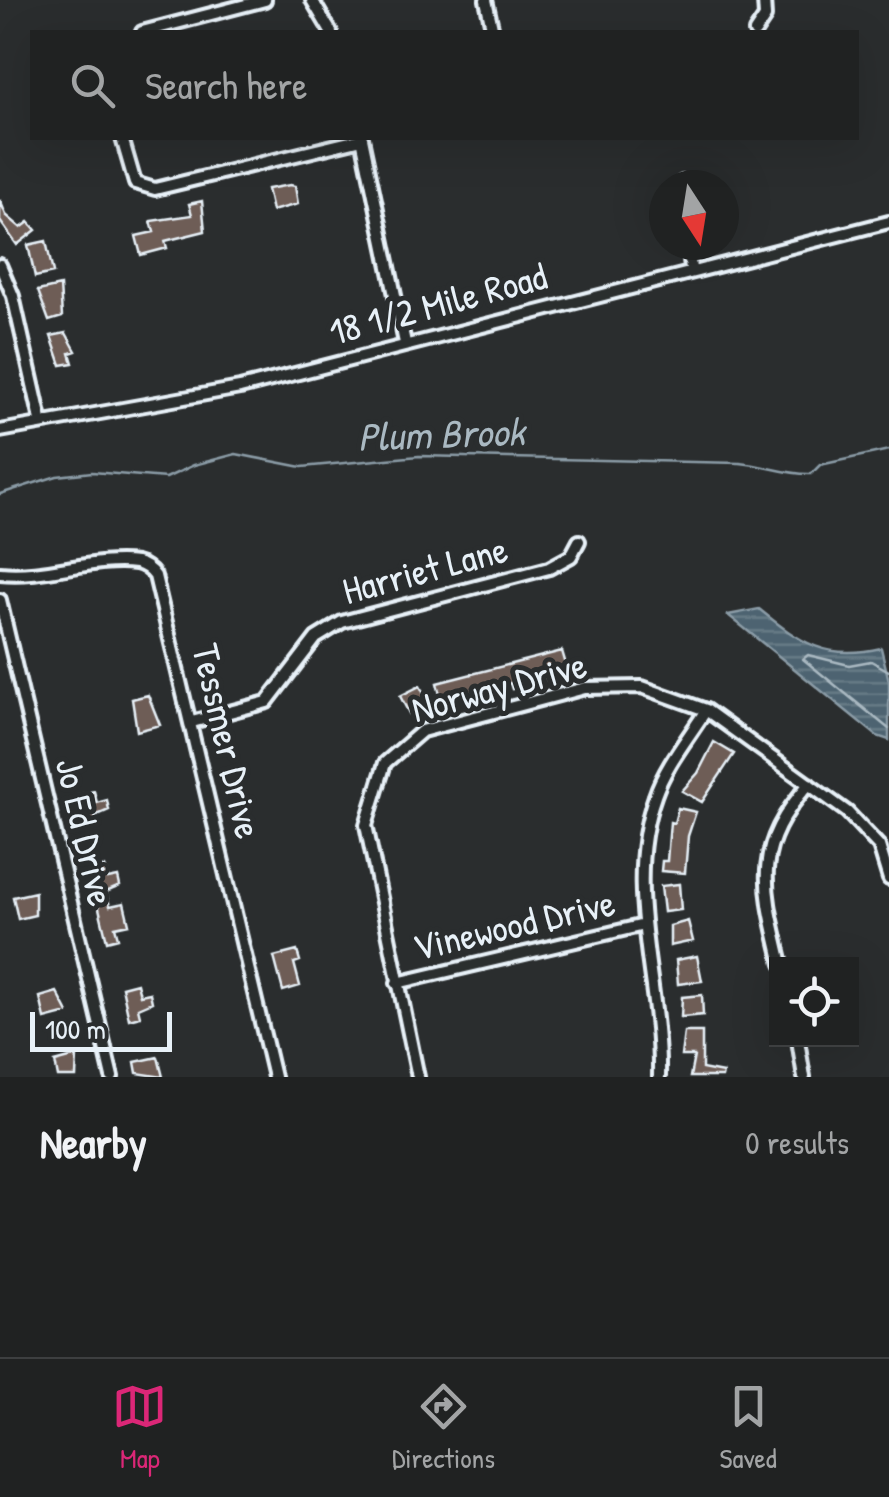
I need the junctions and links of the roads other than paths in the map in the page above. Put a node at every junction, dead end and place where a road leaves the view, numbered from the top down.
1 (265, 0) edge
2 (312, 0) edge
3 (486, 0) edge
4 (764, 0) edge
5 (150, 30) edge
6 (331, 30) edge
7 (493, 30) edge
8 (758, 30) edge
9 (123, 140) edge
10 (354, 140) edge
11 (362, 140) edge
12 (889, 222) edge
13 (691, 260) edge
14 (0, 265) edge
15 (692, 270) junction
16 (405, 343) junction
17 (41, 420) junction
18 (0, 431) edge
19 (580, 541) dead end
20 (0, 572) edge
21 (0, 600) edge
22 (706, 710) junction
23 (192, 722) junction
24 (809, 784) junction
25 (889, 879) edge
26 (644, 925) junction
27 (780, 957) edge
28 (397, 983) junction
29 (799, 1047) edge
30 (112, 1077) edge
31 (274, 1077) edge
32 (418, 1077) edge
33 (659, 1077) edge
34 (804, 1077) edge

1 - 5 street
2 - 6 street
3 - 7 street
4 - 8 street
9 - 10 street
11 - 16 street
12 - 15 street, 18 1/2 Mile Road
13 - 15 street
14 - 17 street
15 - 16 street, 18 1/2 Mile Road
16 - 17 street, 18 1/2 Mile Road
17 - 18 street, 18 1/2 Mile Road
19 - 23 street, Harriet Lane
20 - 23 street, Tessmer Drive
21 - 30 street, Jo Ed Drive
22 - 24 street, Norway Drive
22 - 26 street
22 - 28 street, Norway Drive
23 - 31 street, Tessmer Drive
24 - 25 street, Norway Drive
24 - 27 street
26 - 28 street, Vinewood Drive
26 - 33 street
28 - 32 street
29 - 34 street

